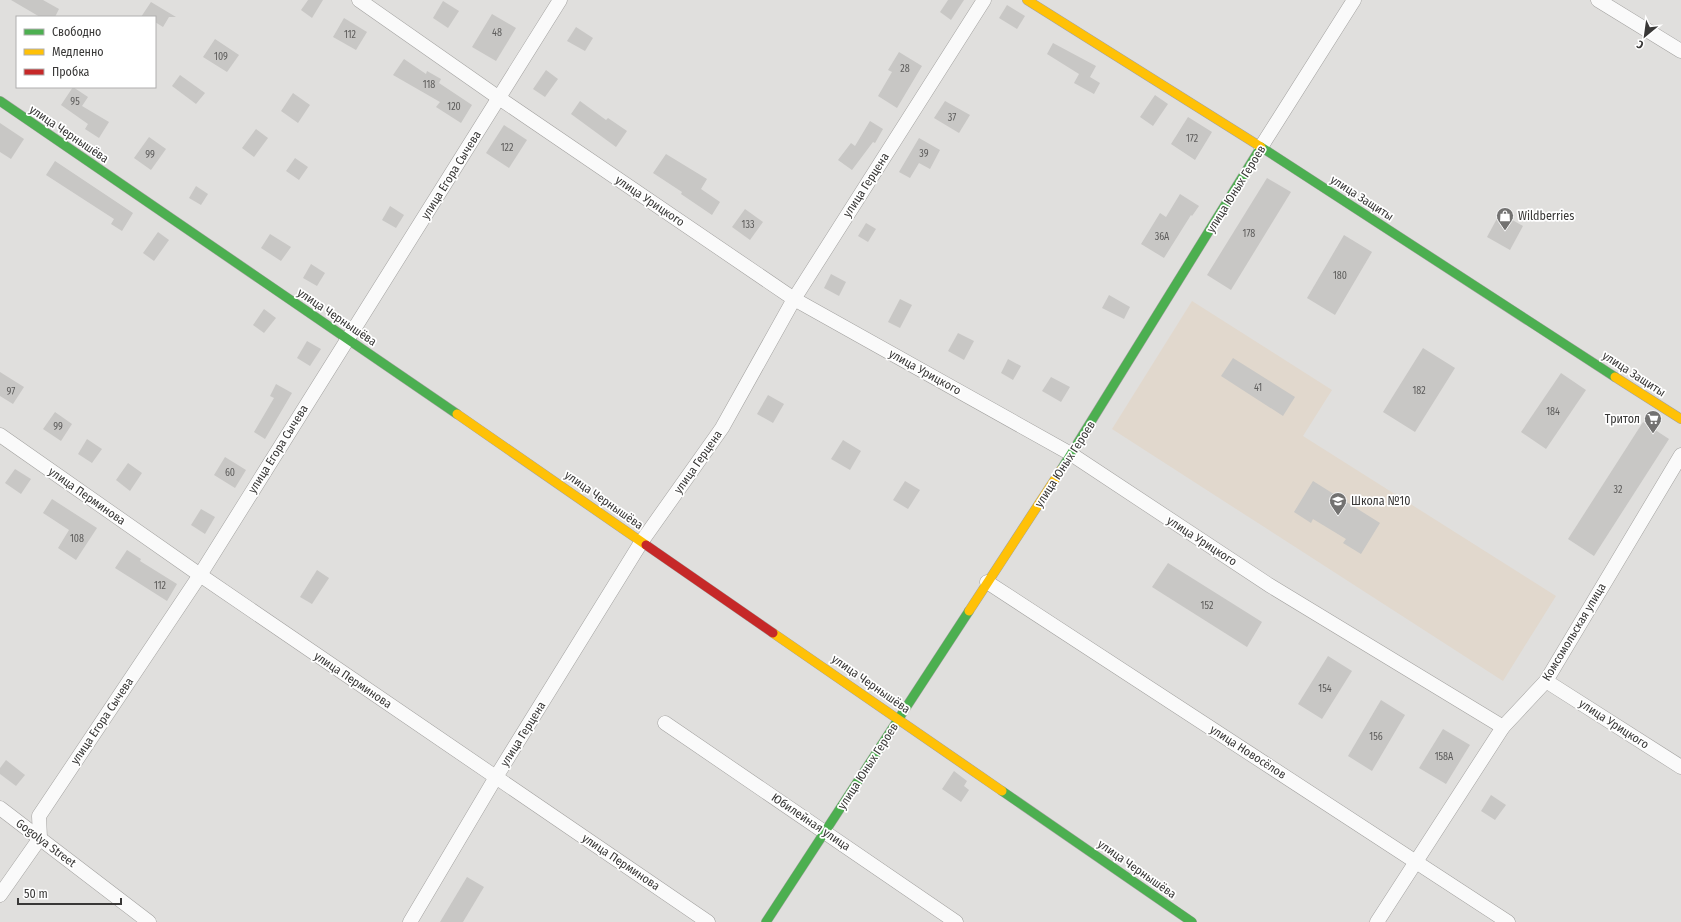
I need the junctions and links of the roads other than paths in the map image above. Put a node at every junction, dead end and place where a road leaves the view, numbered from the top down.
1 (359, 0) edge
2 (560, 0) edge
3 (984, 0) edge
4 (1027, 0) edge
5 (1354, 0) edge
6 (1598, 0) edge
7 (1681, 52) edge
8 (499, 98) junction
9 (0, 101) edge
10 (1261, 147) junction
11 (794, 298) junction
12 (348, 338) junction
13 (1681, 419) edge
14 (0, 435) edge
15 (1071, 454) junction
16 (1681, 455) edge
17 (642, 541) junction
18 (200, 575) junction
19 (988, 582) junction
20 (1546, 681) junction
21 (899, 718) junction
22 (665, 723) dead end
23 (1503, 727) junction
24 (1681, 767) edge
25 (496, 777) junction
26 (0, 808) edge
27 (825, 832) junction
28 (40, 838) junction
29 (1416, 862) junction
30 (0, 896) edge
31 (149, 922) edge
32 (410, 922) edge
33 (708, 922) edge
34 (766, 922) edge
35 (956, 922) edge
36 (1192, 922) edge
37 (1377, 922) edge
38 (1508, 922) edge

1 - 8 street, улица Урицкого
2 - 8 street, улица Егора Сычева
3 - 11 street, улица Герцена
4 - 10 street, улица Защиты
5 - 10 street, улица Юных Героев
6 - 7 street
8 - 11 street, улица Урицкого
8 - 12 street, улица Егора Сычева
9 - 12 street, улица Чернышёва
10 - 13 street, улица Защиты
10 - 15 street, улица Юных Героев
11 - 15 street, улица Урицкого
11 - 17 street, улица Герцена
12 - 17 street, улица Чернышёва
12 - 18 street, улица Егора Сычева
14 - 18 street, улица Перминова
15 - 19 street, улица Юных Героев
15 - 23 street, улица Урицкого
16 - 20 street, Комсомольская улица
17 - 21 street, улица Чернышёва
17 - 25 street, улица Герцена
18 - 25 street, улица Перминова
18 - 28 street, улица Егора Сычева
19 - 21 street, улица Юных Героев
19 - 29 street, улица Новосёлов
20 - 23 street, Комсомольская улица
20 - 24 street, улица Урицкого
21 - 27 street, улица Юных Героев
21 - 36 street, улица Чернышёва
22 - 27 street, Юбилейная улица
23 - 29 street, Комсомольская улица
25 - 32 street, улица Герцена
25 - 33 street, улица Перминова
26 - 28 street, Gogolya Street
27 - 34 street, улица Юных Героев
27 - 35 street, Юбилейная улица
28 - 30 street
28 - 31 street, Gogolya Street
29 - 37 street, Комсомольская улица
29 - 38 street, улица Новосёлов

